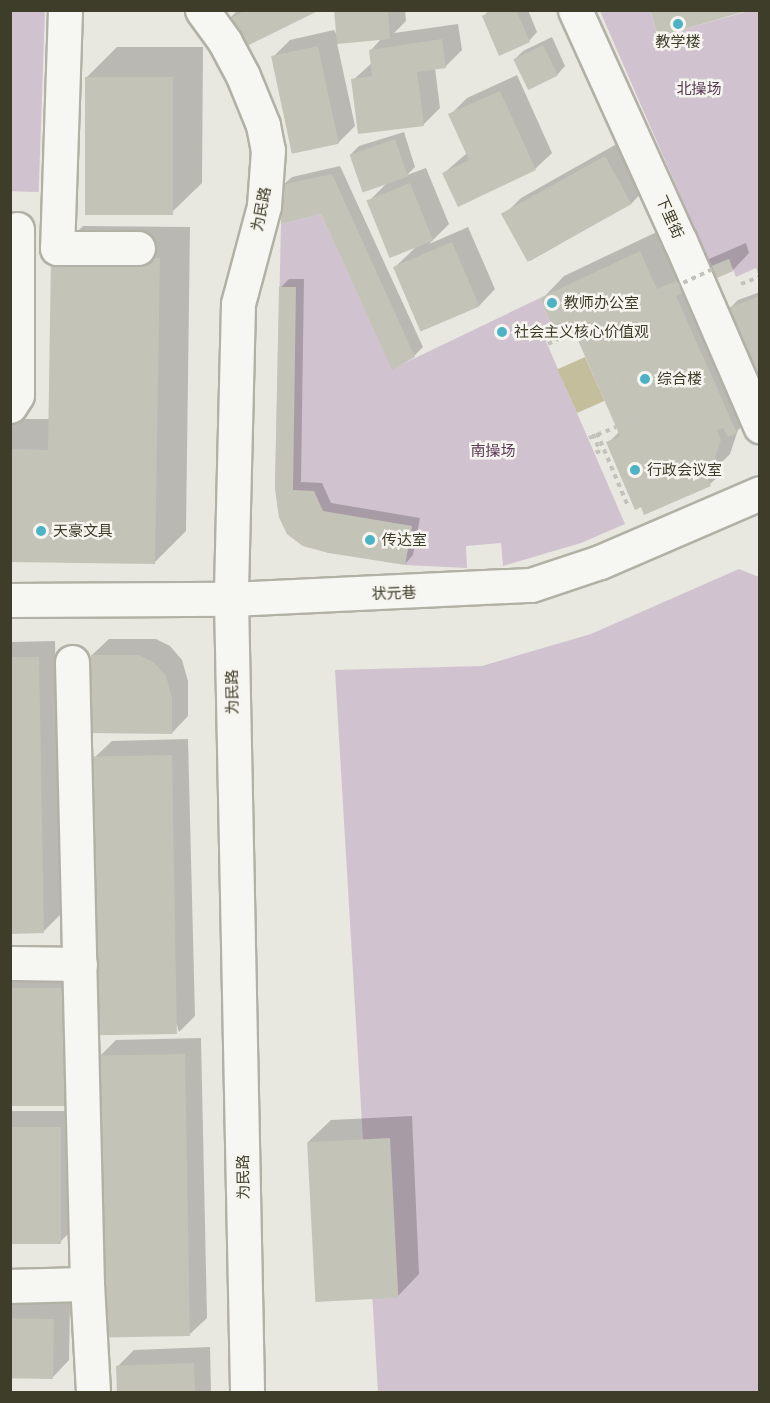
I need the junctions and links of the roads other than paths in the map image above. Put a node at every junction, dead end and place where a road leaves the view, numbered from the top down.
1 (65, 10) edge
2 (202, 10) edge
3 (575, 10) edge
4 (14, 229) edge
5 (58, 230) junction
6 (138, 248) dead end
7 (10, 406) edge
8 (759, 426) edge
9 (759, 493) edge
10 (231, 599) junction
11 (10, 600) edge
12 (72, 662) dead end
13 (10, 963) edge
14 (80, 964) junction
15 (87, 1284) junction
16 (10, 1286) edge
17 (93, 1392) edge
18 (247, 1392) edge

1 - 5 street
2 - 10 street, 为民路
3 - 8 street, 下里街
4 - 5 street
4 - 7 street
5 - 6 street
9 - 10 street, 状元巷
10 - 11 street, 状元巷
10 - 18 street, 为民路
12 - 14 street
13 - 14 street
14 - 15 street
15 - 16 street
15 - 17 street

